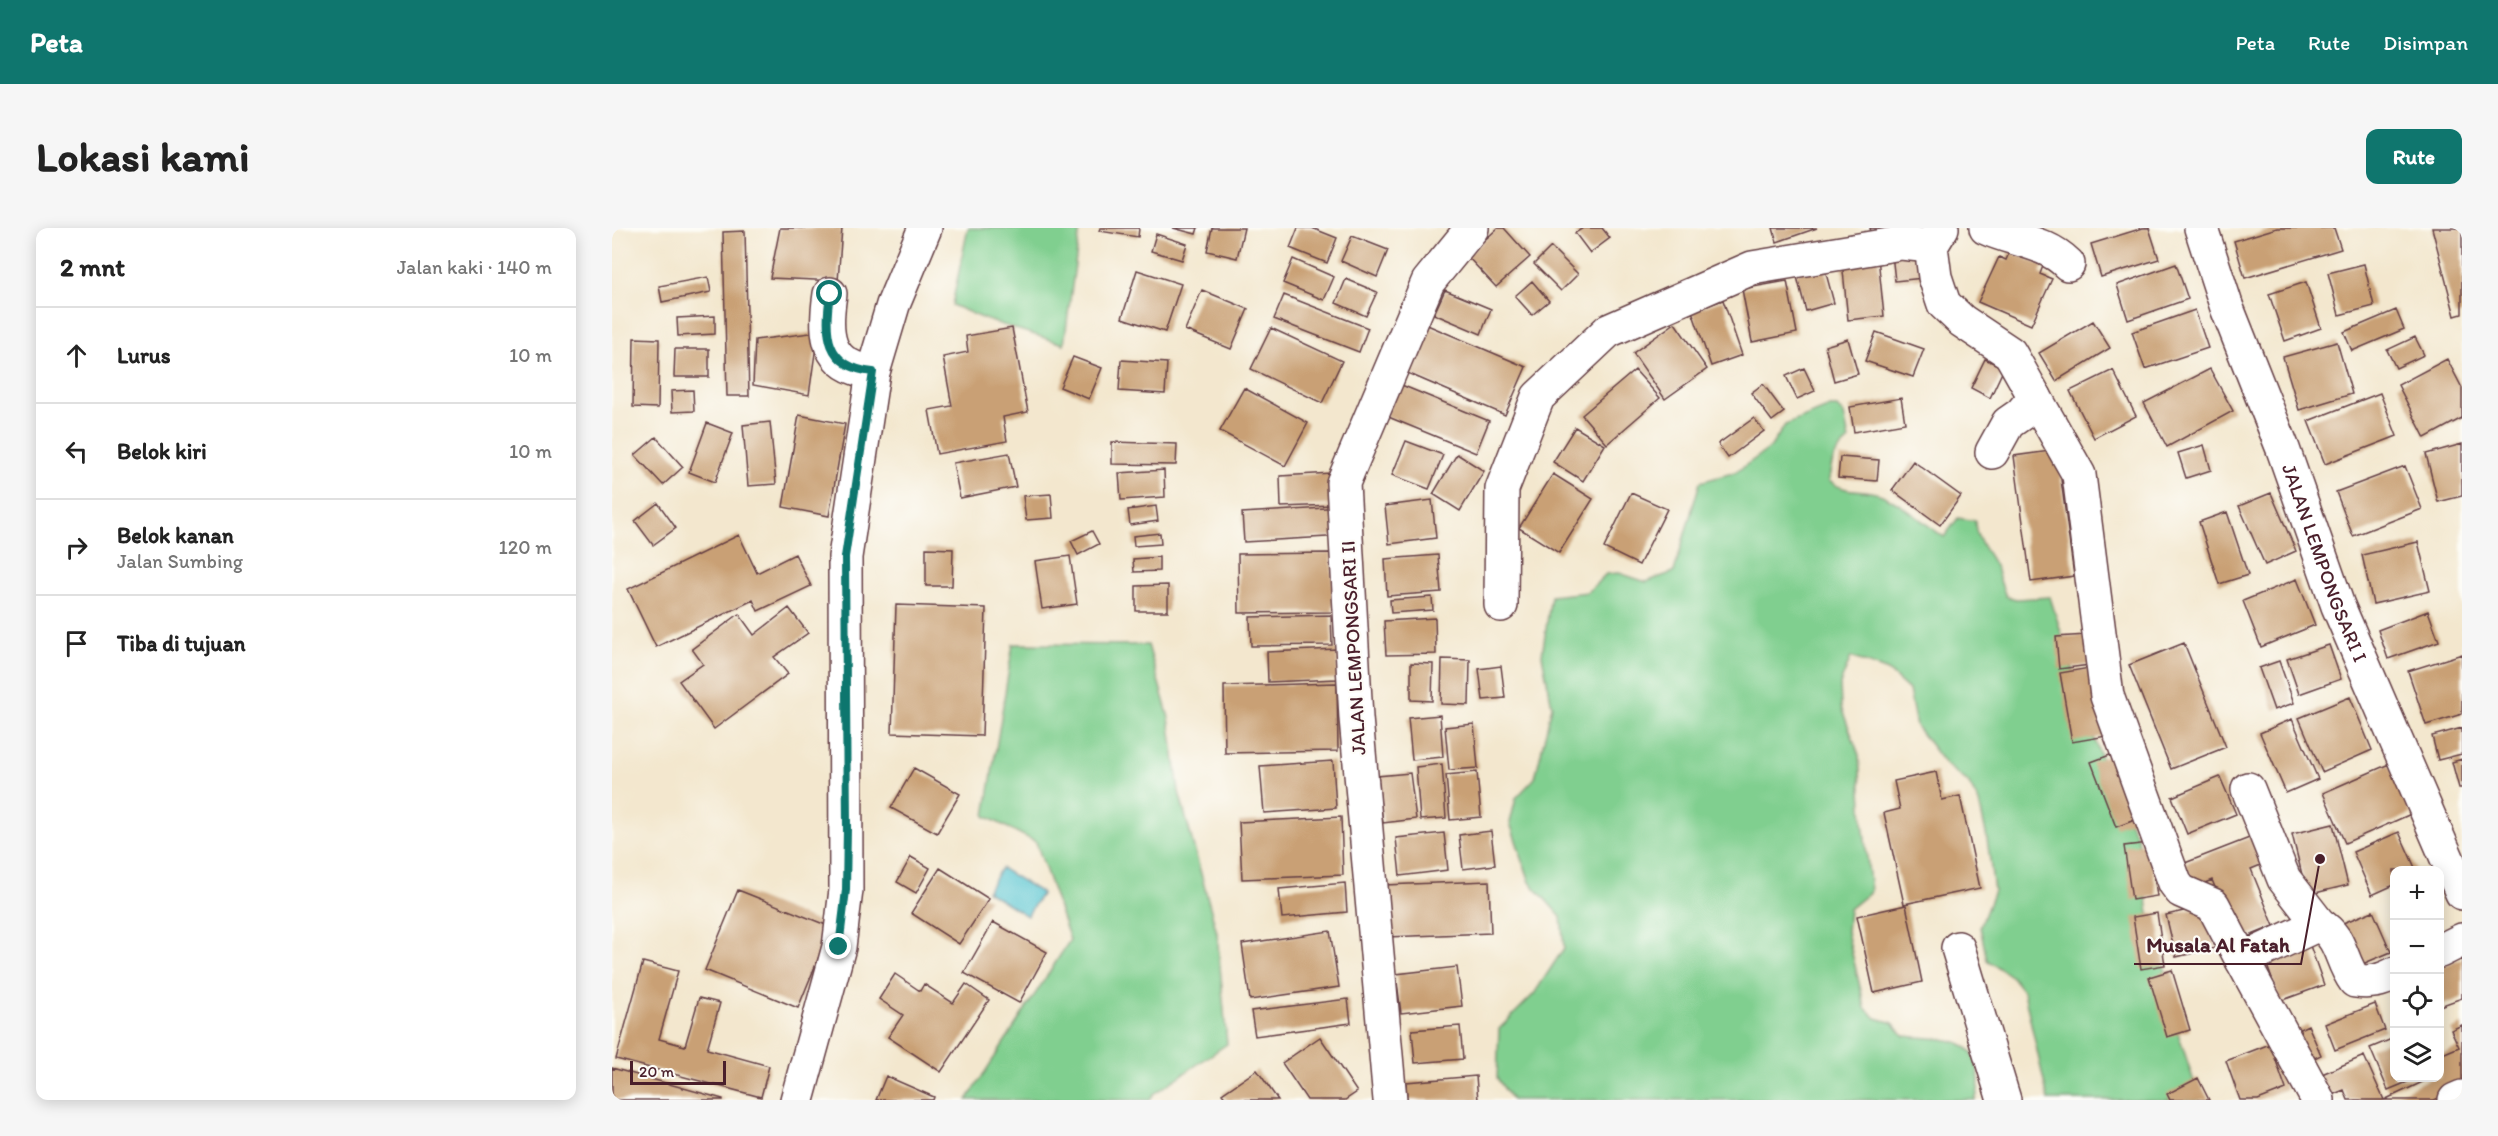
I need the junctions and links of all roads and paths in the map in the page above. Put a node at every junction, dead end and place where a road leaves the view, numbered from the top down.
1 (925, 228) edge
2 (1472, 228) edge
3 (1986, 228) edge
4 (2201, 228) edge
5 (1936, 237) edge
6 (2068, 264) dead end
7 (830, 294) dead end
8 (873, 372) junction
9 (2035, 397) junction
10 (1992, 452) dead end
11 (1501, 604) dead end
12 (2248, 789) dead end
13 (2462, 893) edge
14 (2319, 924) junction
15 (2462, 940) edge
16 (1958, 948) dead end
17 (2444, 949) edge
18 (2242, 960) junction
19 (2390, 976) edge
20 (2462, 1096) edge
21 (797, 1100) edge
22 (1390, 1100) edge
23 (2004, 1100) edge
24 (2318, 1100) edge
25 (2455, 1100) edge

1 - 8 street
2 - 22 street, JALAN LEMPONGSARI II
3 - 6 street
4 - 13 street, JALAN LEMPONGSARI I
5 - 9 street
5 - 11 street
7 - 8 street
8 - 21 street
9 - 10 street
9 - 18 street
12 - 14 street
14 - 18 street
14 - 19 street
15 - 17 street
16 - 23 street
18 - 24 street
20 - 25 street

